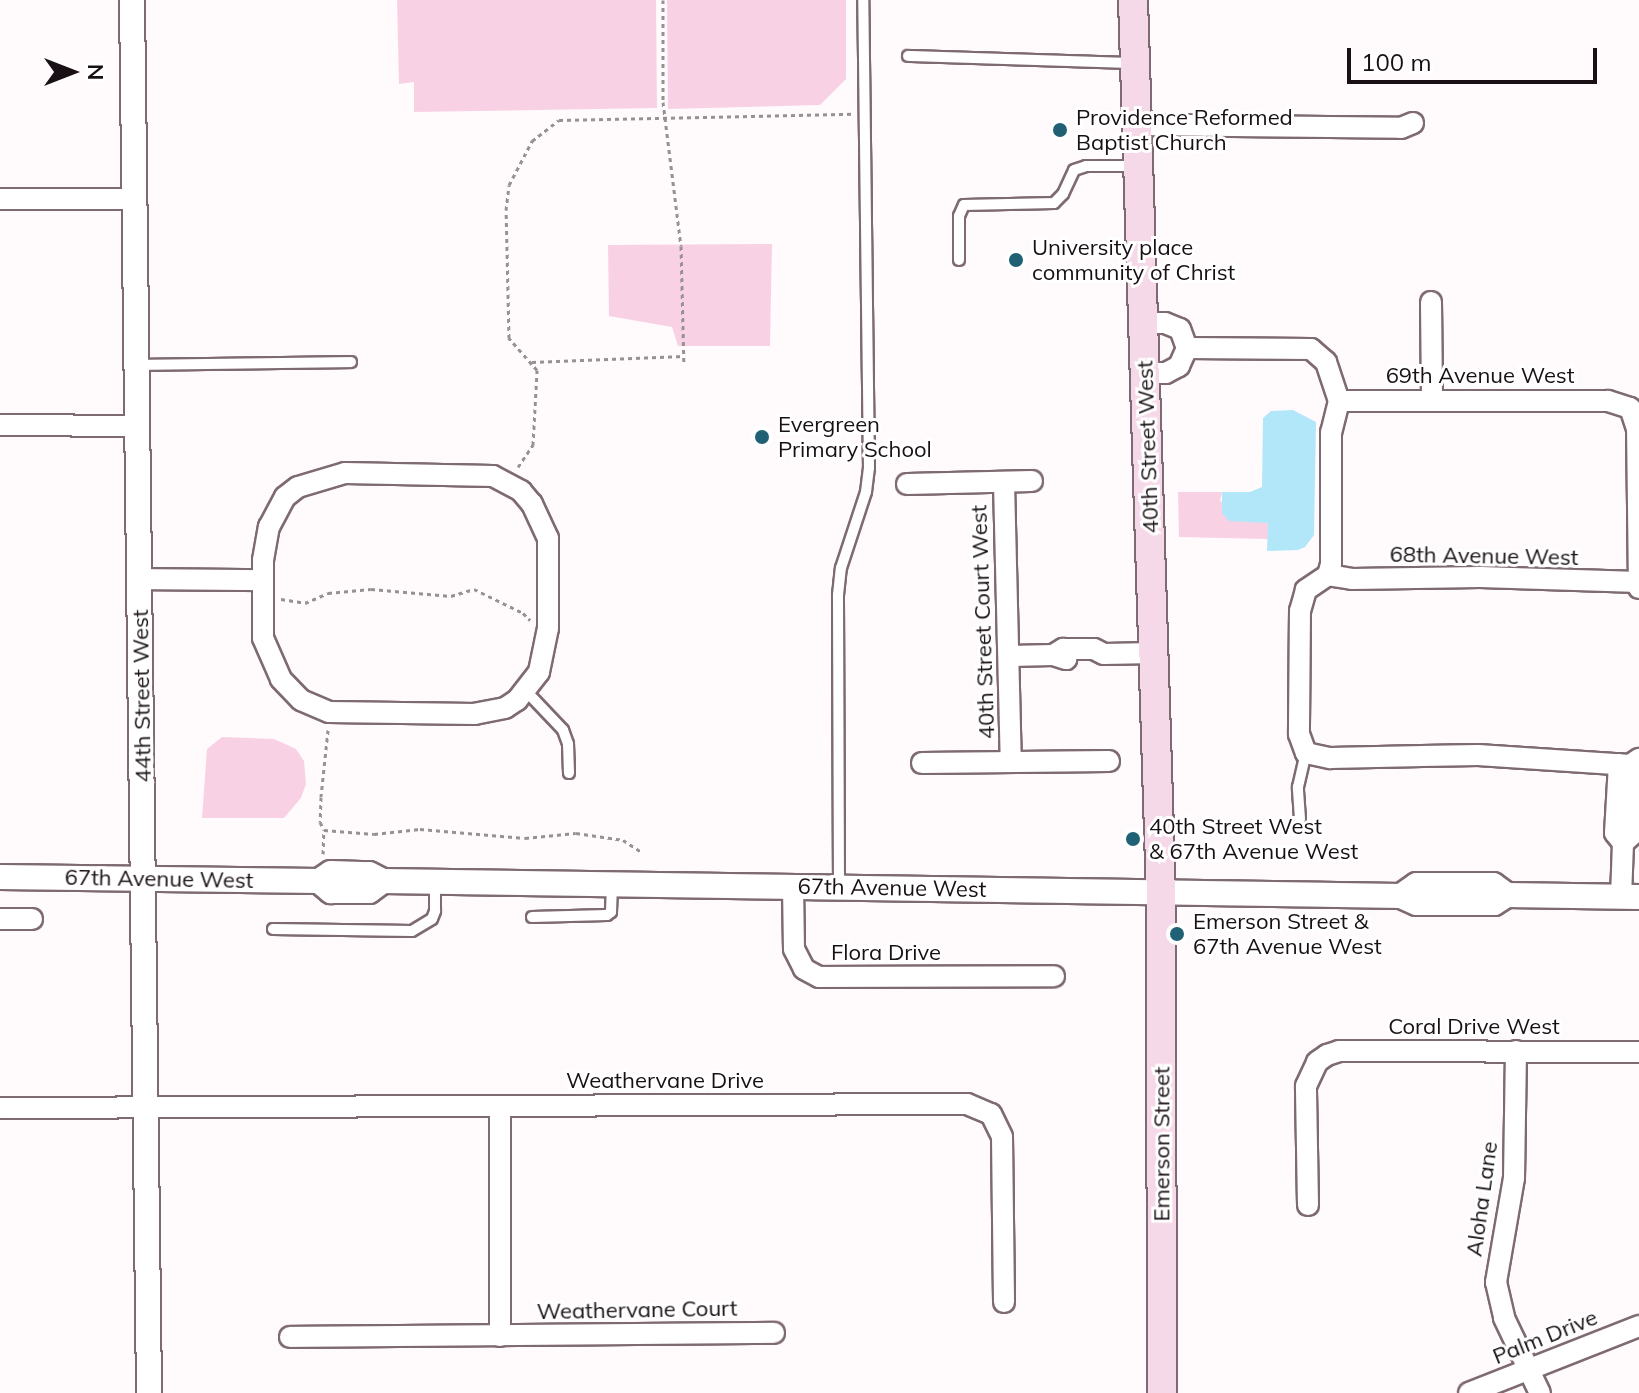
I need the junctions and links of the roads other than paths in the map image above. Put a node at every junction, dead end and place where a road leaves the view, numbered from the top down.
1 (132, 0) edge
2 (863, 0) edge
3 (1133, 0) edge
4 (908, 56) dead end
5 (1135, 63) junction
6 (1413, 123) dead end
7 (1136, 125) junction
8 (1138, 166) junction
9 (0, 199) edge
10 (134, 199) junction
11 (959, 260) dead end
12 (1431, 302) dead end
13 (1144, 323) junction
14 (1187, 348) junction
15 (351, 362) dead end
16 (136, 365) junction
17 (1145, 373) junction
18 (1432, 400) junction
19 (1337, 406) junction
20 (0, 425) edge
21 (137, 426) junction
22 (1032, 481) dead end
23 (1004, 483) junction
24 (907, 484) dead end
25 (1328, 575) junction
26 (140, 579) junction
27 (263, 580) junction
28 (1639, 585) edge
29 (1154, 653) junction
30 (1010, 656) junction
31 (526, 691) junction
32 (1306, 753) junction
33 (1011, 760) junction
34 (1109, 761) dead end
35 (1631, 762) edge
36 (922, 763) dead end
37 (569, 773) dead end
38 (1300, 819) dead end
39 (0, 877) edge
40 (145, 879) junction
41 (435, 882) junction
42 (612, 884) junction
43 (793, 886) junction
44 (839, 887) junction
45 (1161, 895) junction
46 (1630, 897) edge
47 (532, 917) dead end
48 (0, 919) edge
49 (32, 919) dead end
50 (273, 929) dead end
51 (1054, 976) dead end
52 (1516, 1051) junction
53 (1639, 1052) edge
54 (500, 1106) junction
55 (0, 1108) edge
56 (146, 1109) junction
57 (1308, 1205) dead end
58 (1004, 1302) dead end
59 (1639, 1326) edge
60 (774, 1333) dead end
61 (500, 1336) junction
62 (290, 1337) dead end
63 (1528, 1368) junction
64 (149, 1393) edge
65 (1162, 1393) edge
66 (1469, 1393) edge
67 (1540, 1393) edge

1 - 10 street, 44th Street West
2 - 44 lane
3 - 5 main road, 40th Street West
4 - 5 lane
5 - 7 main road, 40th Street West
6 - 7 street
7 - 8 main road, 40th Street West
8 - 11 lane
8 - 13 main road, 40th Street West
9 - 10 street
10 - 16 street, 44th Street West
12 - 18 street
13 - 14 street
13 - 17 main road, 40th Street West
14 - 17 street
14 - 19 street
15 - 16 lane
16 - 21 street, 44th Street West
17 - 29 main road, 40th Street West
18 - 19 street, 69th Avenue West
18 - 28 street, 69th Avenue West
19 - 25 street
20 - 21 street
21 - 26 street, 44th Street West
22 - 23 street, 40th Street Court West
23 - 24 street, 40th Street Court West
23 - 30 street, 40th Street Court West
25 - 28 street, 68th Avenue West
25 - 32 street
26 - 27 street
26 - 40 street, 44th Street West
27 - 31 street
27 - 31 street
29 - 30 street
29 - 45 main road, 40th Street West
30 - 33 street, 40th Street Court West
31 - 37 lane
32 - 35 street
32 - 38 lane
33 - 34 street, 40th Street Court West
33 - 36 street, 40th Street Court West
35 - 46 street
39 - 40 street, 67th Avenue West
40 - 41 street, 67th Avenue West
40 - 56 street, 44th Street West
41 - 42 street, 67th Avenue West
41 - 50 lane
42 - 43 street, 67th Avenue West
42 - 47 lane
43 - 44 street, 67th Avenue West
43 - 51 street, Flora Drive
44 - 45 street, 67th Avenue West
45 - 46 street, 67th Avenue West
45 - 65 main road, Emerson Street
48 - 49 street
52 - 53 street, Coral Drive West
52 - 57 street, Coral Drive West
52 - 63 street, Aloha Lane
54 - 56 street, Weathervane Drive
54 - 58 street, Weathervane Drive
54 - 61 street
55 - 56 street, Weathervane Drive
56 - 64 street, 44th Street West
59 - 63 street, Palm Drive
60 - 61 street, Weathervane Court
61 - 62 street, Weathervane Court
63 - 66 street, Palm Drive
63 - 67 street, Aloha Lane

